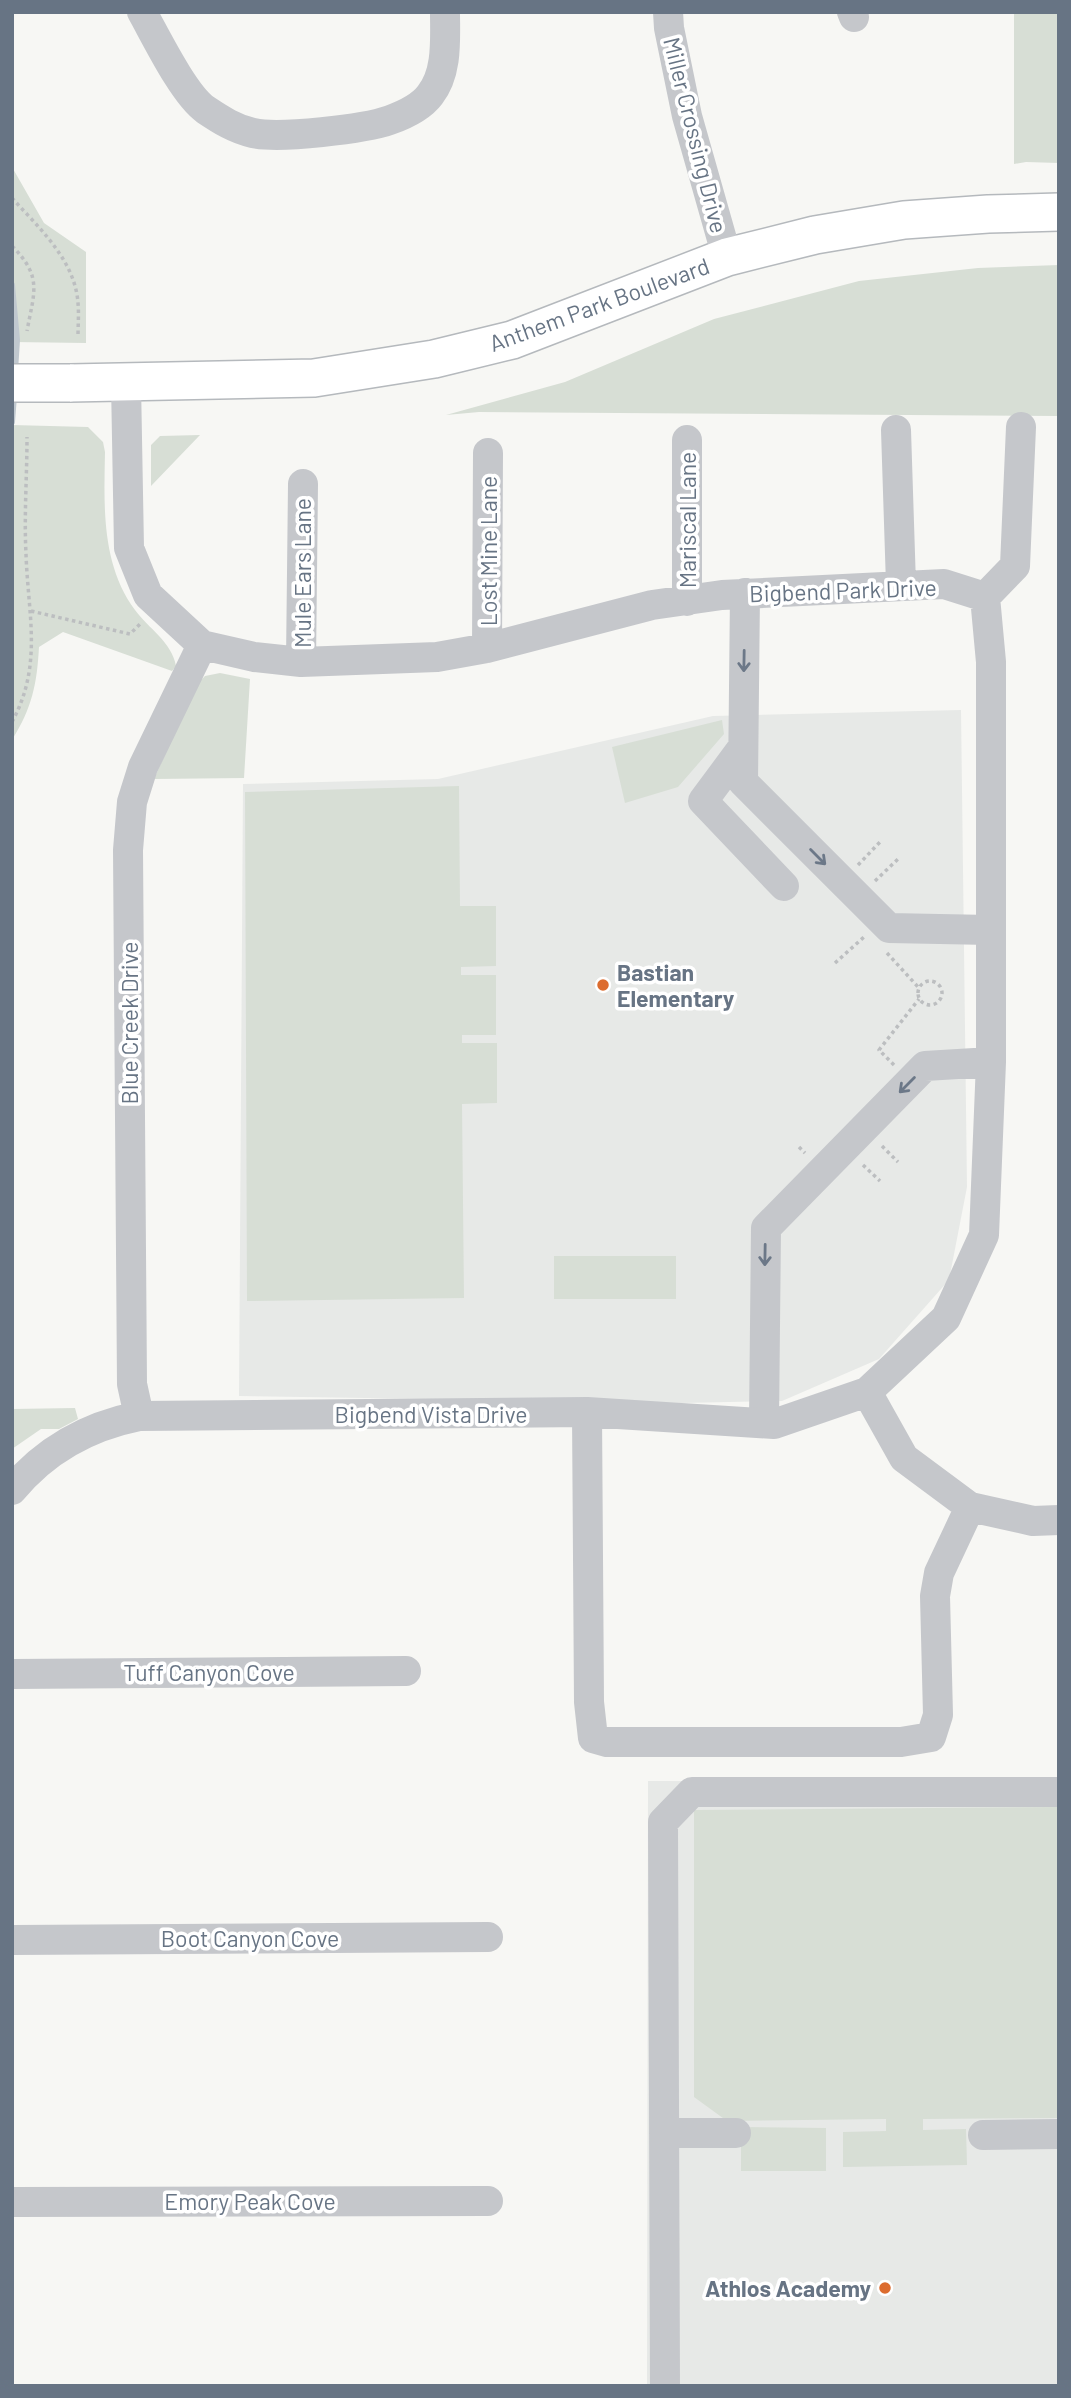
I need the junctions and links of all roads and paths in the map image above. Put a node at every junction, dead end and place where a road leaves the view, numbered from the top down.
1 (142, 12) edge
2 (445, 12) edge
3 (668, 12) edge
4 (12, 198) edge
5 (1059, 212) edge
6 (12, 246) edge
7 (727, 257) junction
8 (27, 331) dead end
9 (78, 336) dead end
10 (12, 383) edge
11 (126, 383) junction
12 (1021, 427) dead end
13 (896, 430) dead end
14 (27, 437) dead end
15 (687, 440) dead end
16 (488, 453) dead end
17 (303, 484) dead end
18 (901, 585) junction
19 (745, 593) junction
20 (985, 597) junction
21 (687, 601) junction
22 (31, 611) junction
23 (142, 622) dead end
24 (202, 645) junction
25 (487, 648) junction
26 (301, 662) junction
27 (12, 722) edge
28 (743, 747) junction
29 (880, 842) dead end
30 (898, 859) dead end
31 (855, 869) dead end
32 (871, 885) dead end
33 (784, 886) dead end
34 (990, 930) junction
35 (868, 933) dead end
36 (886, 951) dead end
37 (835, 964) dead end
38 (919, 988) junction
39 (919, 999) junction
40 (991, 1062) junction
41 (895, 1066) dead end
42 (878, 1142) dead end
43 (859, 1161) dead end
44 (898, 1163) dead end
45 (880, 1181) dead end
46 (867, 1392) junction
47 (587, 1412) junction
48 (139, 1416) junction
49 (764, 1423) junction
50 (12, 1490) edge
51 (970, 1507) junction
52 (1059, 1520) edge
53 (406, 1671) dead end
54 (12, 1674) edge
55 (1059, 1792) edge
56 (488, 1937) dead end
57 (12, 1940) edge
58 (664, 2133) junction
59 (736, 2133) dead end
60 (1059, 2134) edge
61 (983, 2135) dead end
62 (488, 2201) dead end
63 (12, 2202) edge
64 (665, 2386) edge

1 - 2 street
3 - 7 street, Miller Crossing Drive
4 - 9 path
5 - 7 main road, Anthem Park Boulevard
6 - 8 path
7 - 11 main road, Anthem Park Boulevard
10 - 11 main road, Anthem Park Boulevard, bridge
11 - 24 street, Bigbend Park Drive
12 - 20 street
13 - 18 street
14 - 22 path
15 - 21 street, Mariscal Lane
16 - 25 street, Lost Mine Lane
17 - 26 street, Mule Ears Lane
18 - 19 street, Bigbend Park Drive
18 - 20 street, Bigbend Park Drive
19 - 21 street, Bigbend Park Drive
19 -> 28 street
20 - 34 street
21 - 25 street, Bigbend Park Drive
22 - 23 path
22 - 27 path
24 - 26 street, Bigbend Park Drive
24 - 48 street, Blue Creek Drive
25 - 26 street, Bigbend Park Drive
28 - 33 street
28 -> 34 street
29 - 31 path
30 - 32 path
34 - 40 street
35 - 37 path
36 - 38 path
38 - 39 path
38 - 39 path
39 - 41 path
40 - 46 street
40 -> 49 street
42 - 44 path
43 - 45 path
46 - 49 street, Bigbend Vista Drive
46 - 51 street
47 - 48 street, Bigbend Vista Drive
47 - 49 street, Bigbend Vista Drive
47 - 51 street
48 - 50 street, Bigbend Vista Drive
51 - 52 street
53 - 54 street, Tuff Canyon Cove
55 - 58 street
56 - 57 street, Boot Canyon Cove
58 - 59 street
58 - 64 street
60 - 61 street
62 - 63 street, Emory Peak Cove

